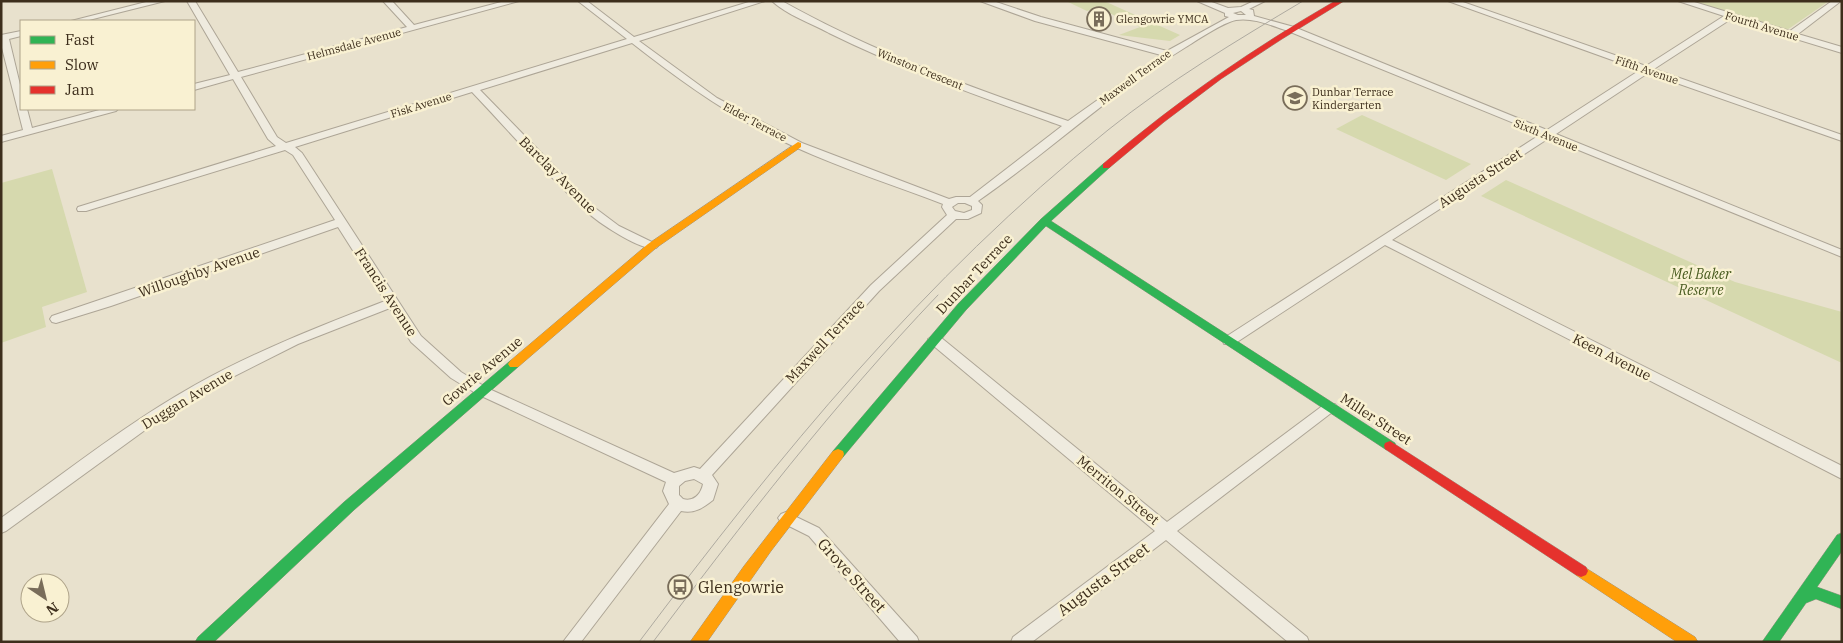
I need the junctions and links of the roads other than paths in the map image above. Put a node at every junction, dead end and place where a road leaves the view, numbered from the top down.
1 (191, 1) edge
2 (387, 1) edge
3 (515, 1) edge
4 (582, 1) edge
5 (761, 1) edge
6 (776, 1) edge
7 (984, 1) edge
8 (1201, 1) edge
9 (1262, 1) edge
10 (1341, 1) edge
11 (1452, 1) edge
12 (1682, 1) edge
13 (1836, 1) edge
14 (158, 2) edge
15 (1247, 13) junction
16 (1231, 14) junction
17 (1730, 16) junction
18 (79, 20) edge
19 (412, 28) junction
20 (1291, 29) junction
21 (20, 34) edge
22 (1791, 35) junction
23 (3, 38) edge
24 (633, 40) junction
25 (1842, 50) edge
26 (1167, 54) junction
27 (1647, 71) junction
28 (235, 76) junction
29 (195, 87) edge
30 (474, 89) junction
31 (20, 101) edge
32 (22, 110) edge
33 (109, 110) edge
34 (1069, 125) junction
35 (28, 132) junction
36 (1548, 135) junction
37 (1842, 138) edge
38 (1, 139) edge
39 (798, 145) junction
40 (284, 147) junction
41 (972, 201) junction
42 (82, 209) dead end
43 (952, 209) junction
44 (1045, 221) junction
45 (341, 222) junction
46 (1383, 240) junction
47 (652, 246) junction
48 (1842, 254) edge
49 (392, 303) junction
50 (56, 319) dead end
51 (934, 339) junction
52 (1229, 341) junction
53 (482, 391) junction
54 (1330, 407) junction
55 (1842, 473) edge
56 (703, 475) junction
57 (675, 480) junction
58 (677, 504) junction
59 (786, 518) junction
60 (1, 527) edge
61 (1167, 531) junction
62 (1842, 539) edge
63 (1801, 598) junction
64 (1842, 603) edge
65 (203, 642) edge
66 (571, 642) edge
67 (698, 642) edge
68 (911, 642) edge
69 (1019, 642) edge
70 (1301, 642) edge
71 (1690, 642) edge
72 (1770, 642) edge

1 - 28 street, Francis Avenue
2 - 19 street
3 - 19 street, Helmsdale Avenue
4 - 24 street, Elder Terrace
5 - 24 street, Fisk Avenue
6 - 34 street, Winston Crescent
7 - 26 street
8 - 16 street
9 - 15 street
10 - 20 main road, Dunbar Terrace
11 - 27 street, Fifth Avenue
12 - 17 street, Fourth Avenue
13 - 22 street
14 - 18 street
15 - 16 street, Sixth Avenue
15 - 20 street, Sixth Avenue
16 - 26 street, Maxwell Terrace
17 - 22 street, Fourth Avenue
17 - 27 street, Augusta Street
19 - 28 street, Helmsdale Avenue
20 - 36 street, Sixth Avenue
20 - 44 main road, Dunbar Terrace
21 - 23 street
22 - 25 street, Fourth Avenue
23 - 31 street
24 - 30 street, Fisk Avenue
24 - 39 street, Elder Terrace
26 - 34 street, Maxwell Terrace
27 - 36 street, Augusta Street
27 - 37 street, Fifth Avenue
28 - 29 street, Helmsdale Avenue
28 - 40 street, Francis Avenue
30 - 40 street, Fisk Avenue
30 - 47 street, Barclay Avenue
32 - 35 street
33 - 35 street
34 - 41 street, Maxwell Terrace
35 - 38 street
36 - 46 street, Augusta Street
36 - 48 street, Sixth Avenue
39 - 43 street, Elder Terrace
39 - 47 main road, Gowrie Avenue
40 - 42 street, Fisk Avenue
40 - 45 street, Francis Avenue
41 - 43 street
41 - 43 street
43 - 56 street, Maxwell Terrace
44 - 51 main road, Dunbar Terrace
44 - 52 main road, Miller Street
45 - 49 street, Francis Avenue
45 - 50 street, Willoughby Avenue
46 - 52 street, Augusta Street
46 - 55 street, Keen Avenue
47 - 53 main road, Gowrie Avenue
49 - 53 street, Francis Avenue
49 - 60 street, Duggan Avenue
51 - 59 main road, Dunbar Terrace
51 - 61 street, Merriton Street
52 - 54 main road, Miller Street
53 - 57 street, Francis Avenue
53 - 65 main road, Gowrie Avenue
54 - 61 street, Augusta Street
54 - 71 main road, Miller Street
56 - 57 street
56 - 58 street
57 - 58 street
58 - 66 street
59 - 67 main road, Dunbar Terrace
59 - 68 street, Grove Street
61 - 69 street, Augusta Street
61 - 70 street, Merriton Street
62 - 63 main road
63 - 64 main road
63 - 72 main road

